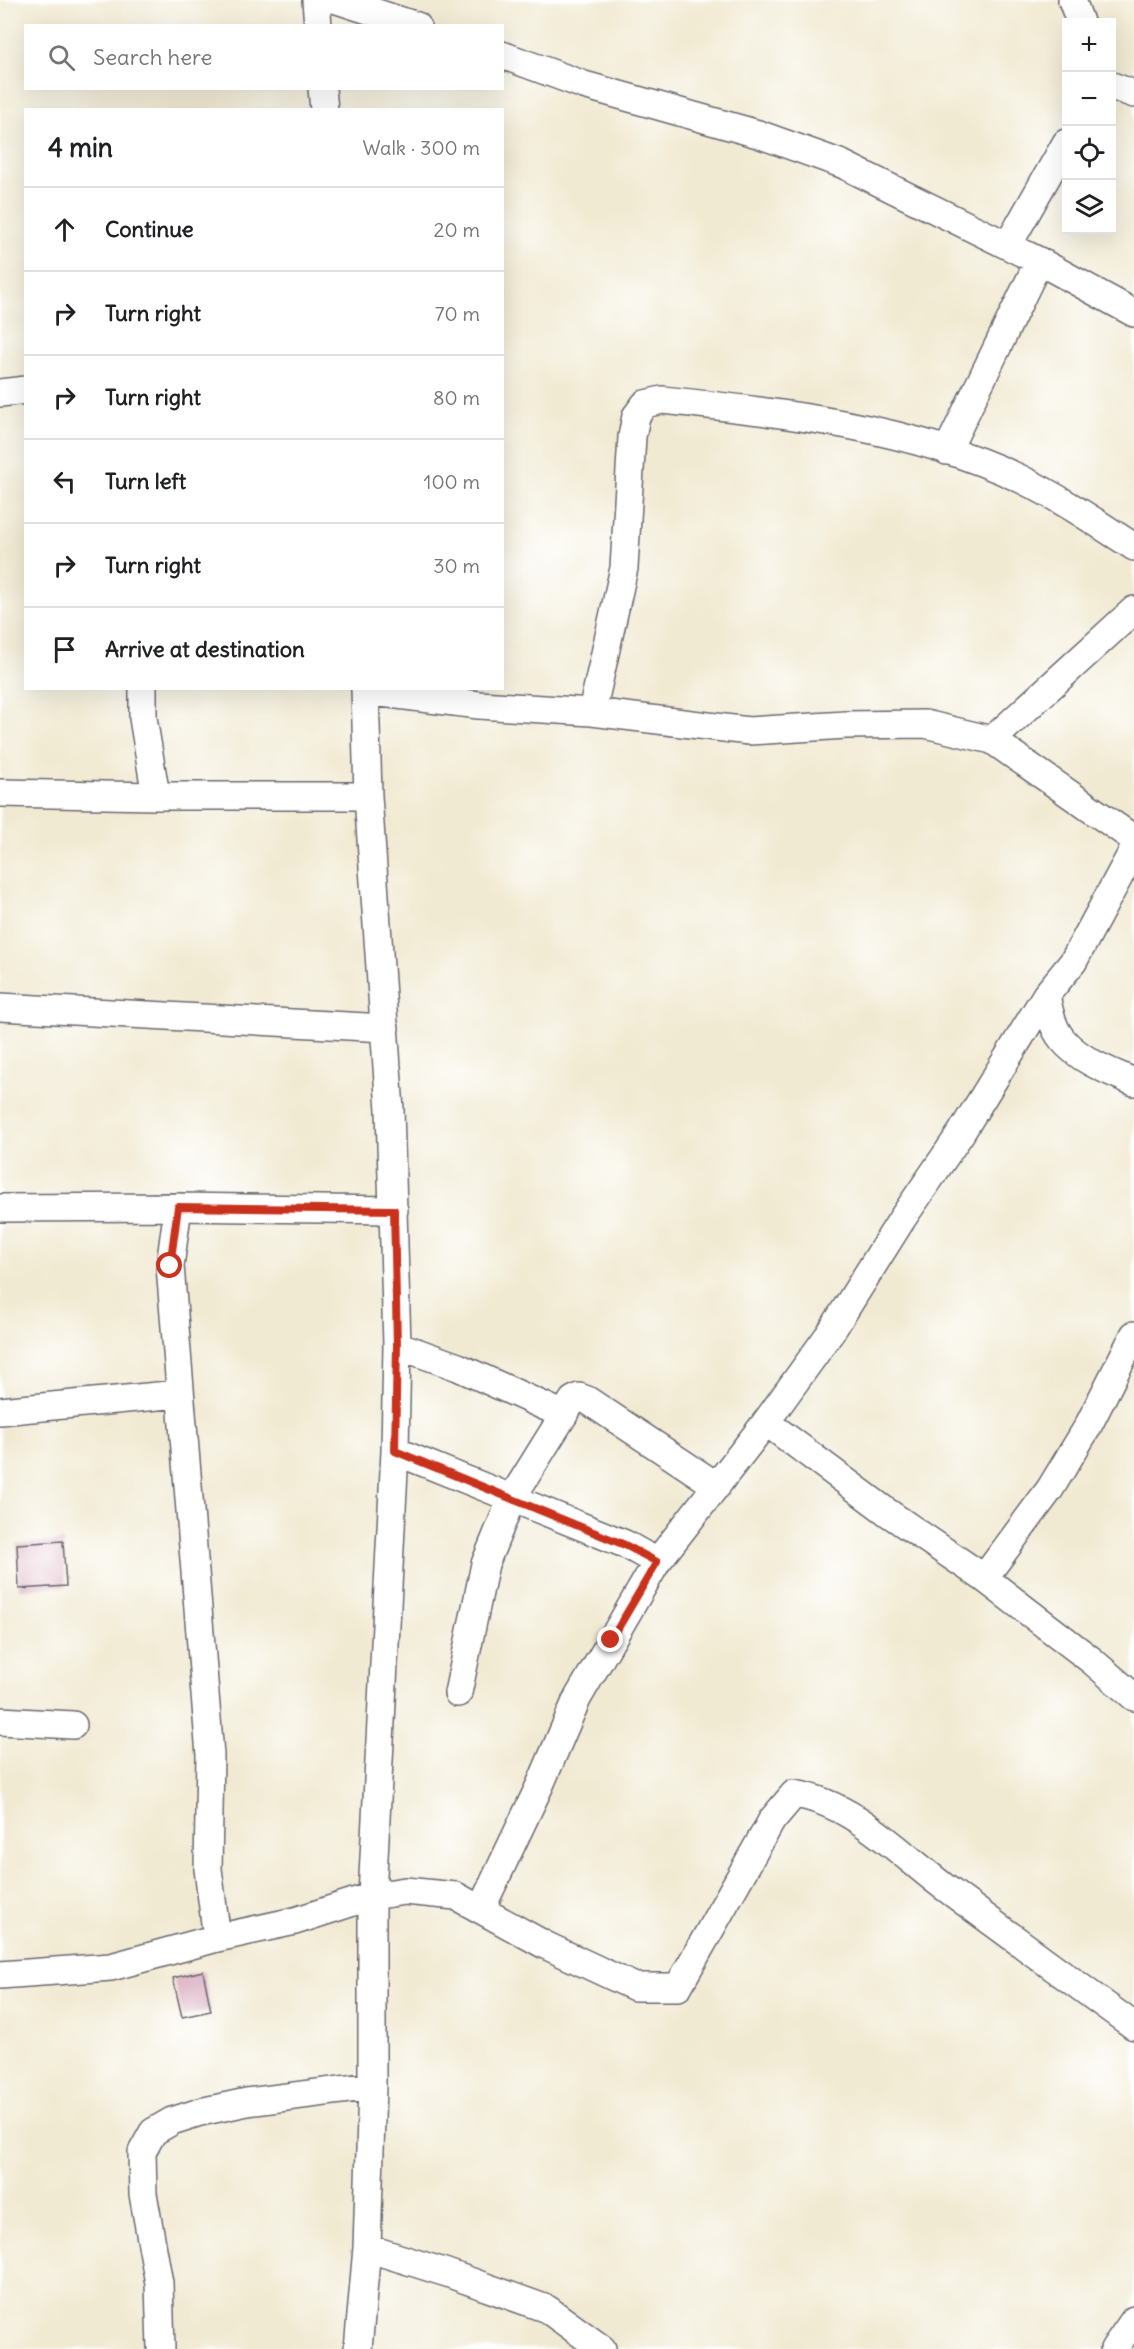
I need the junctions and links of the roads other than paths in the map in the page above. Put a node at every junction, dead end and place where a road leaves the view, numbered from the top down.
1 (316, 0) edge
2 (337, 0) edge
3 (1072, 0) edge
4 (1079, 18) edge
5 (318, 24) edge
6 (411, 24) edge
7 (504, 56) edge
8 (1116, 87) edge
9 (322, 90) edge
10 (1134, 94) edge
11 (324, 108) edge
12 (1062, 150) edge
13 (1008, 245) junction
14 (1039, 261) junction
15 (1134, 313) edge
16 (24, 390) edge
17 (0, 393) edge
18 (947, 451) junction
19 (1134, 547) edge
20 (1134, 610) edge
21 (143, 690) edge
22 (365, 690) edge
23 (592, 712) junction
24 (992, 740) junction
25 (0, 794) edge
26 (156, 796) junction
27 (368, 796) junction
28 (1134, 839) edge
29 (1134, 849) edge
30 (1046, 995) junction
31 (0, 1007) edge
32 (385, 1028) junction
33 (1134, 1082) edge
34 (178, 1207) junction
35 (0, 1208) edge
36 (394, 1210) junction
37 (1134, 1335) edge
38 (397, 1345) junction
39 (179, 1394) junction
40 (0, 1411) edge
41 (564, 1415) junction
42 (766, 1422) junction
43 (395, 1451) junction
44 (717, 1485) junction
45 (512, 1498) junction
46 (657, 1562) junction
47 (984, 1578) junction
48 (458, 1693) dead end
49 (1134, 1697) edge
50 (0, 1720) edge
51 (73, 1725) dead end
52 (372, 1896) junction
53 (481, 1909) junction
54 (217, 1938) junction
55 (0, 1975) edge
56 (1134, 2026) edge
57 (372, 2086) junction
58 (367, 2248) junction
59 (1134, 2320) edge
60 (161, 2349) edge
61 (358, 2349) edge
62 (602, 2349) edge
63 (1114, 2349) edge

1 - 5 street
2 - 6 street
3 - 4 street
7 - 13 street
8 - 10 street
9 - 11 street
12 - 13 street
13 - 14 street
14 - 15 street
14 - 18 street
16 - 17 street
18 - 19 street
18 - 23 street
20 - 24 street
21 - 26 street
22 - 23 street
22 - 27 street
23 - 24 street
24 - 28 street
25 - 26 street
26 - 27 street
27 - 32 street
29 - 30 street
30 - 33 street
30 - 42 street
31 - 32 street
32 - 36 street
34 - 35 street
34 - 36 street
34 - 39 street
36 - 38 street
37 - 47 street
38 - 41 street
38 - 43 street
39 - 40 street
39 - 54 street
41 - 44 street
41 - 45 street
42 - 44 street
42 - 47 street
43 - 45 street
43 - 52 street
44 - 46 street
45 - 46 street
45 - 48 street
46 - 53 street
47 - 49 street
50 - 51 street
52 - 53 street
52 - 54 street
52 - 57 street
53 - 56 street
54 - 55 street
57 - 58 street
57 - 60 street
58 - 61 street
58 - 62 street
59 - 63 street

